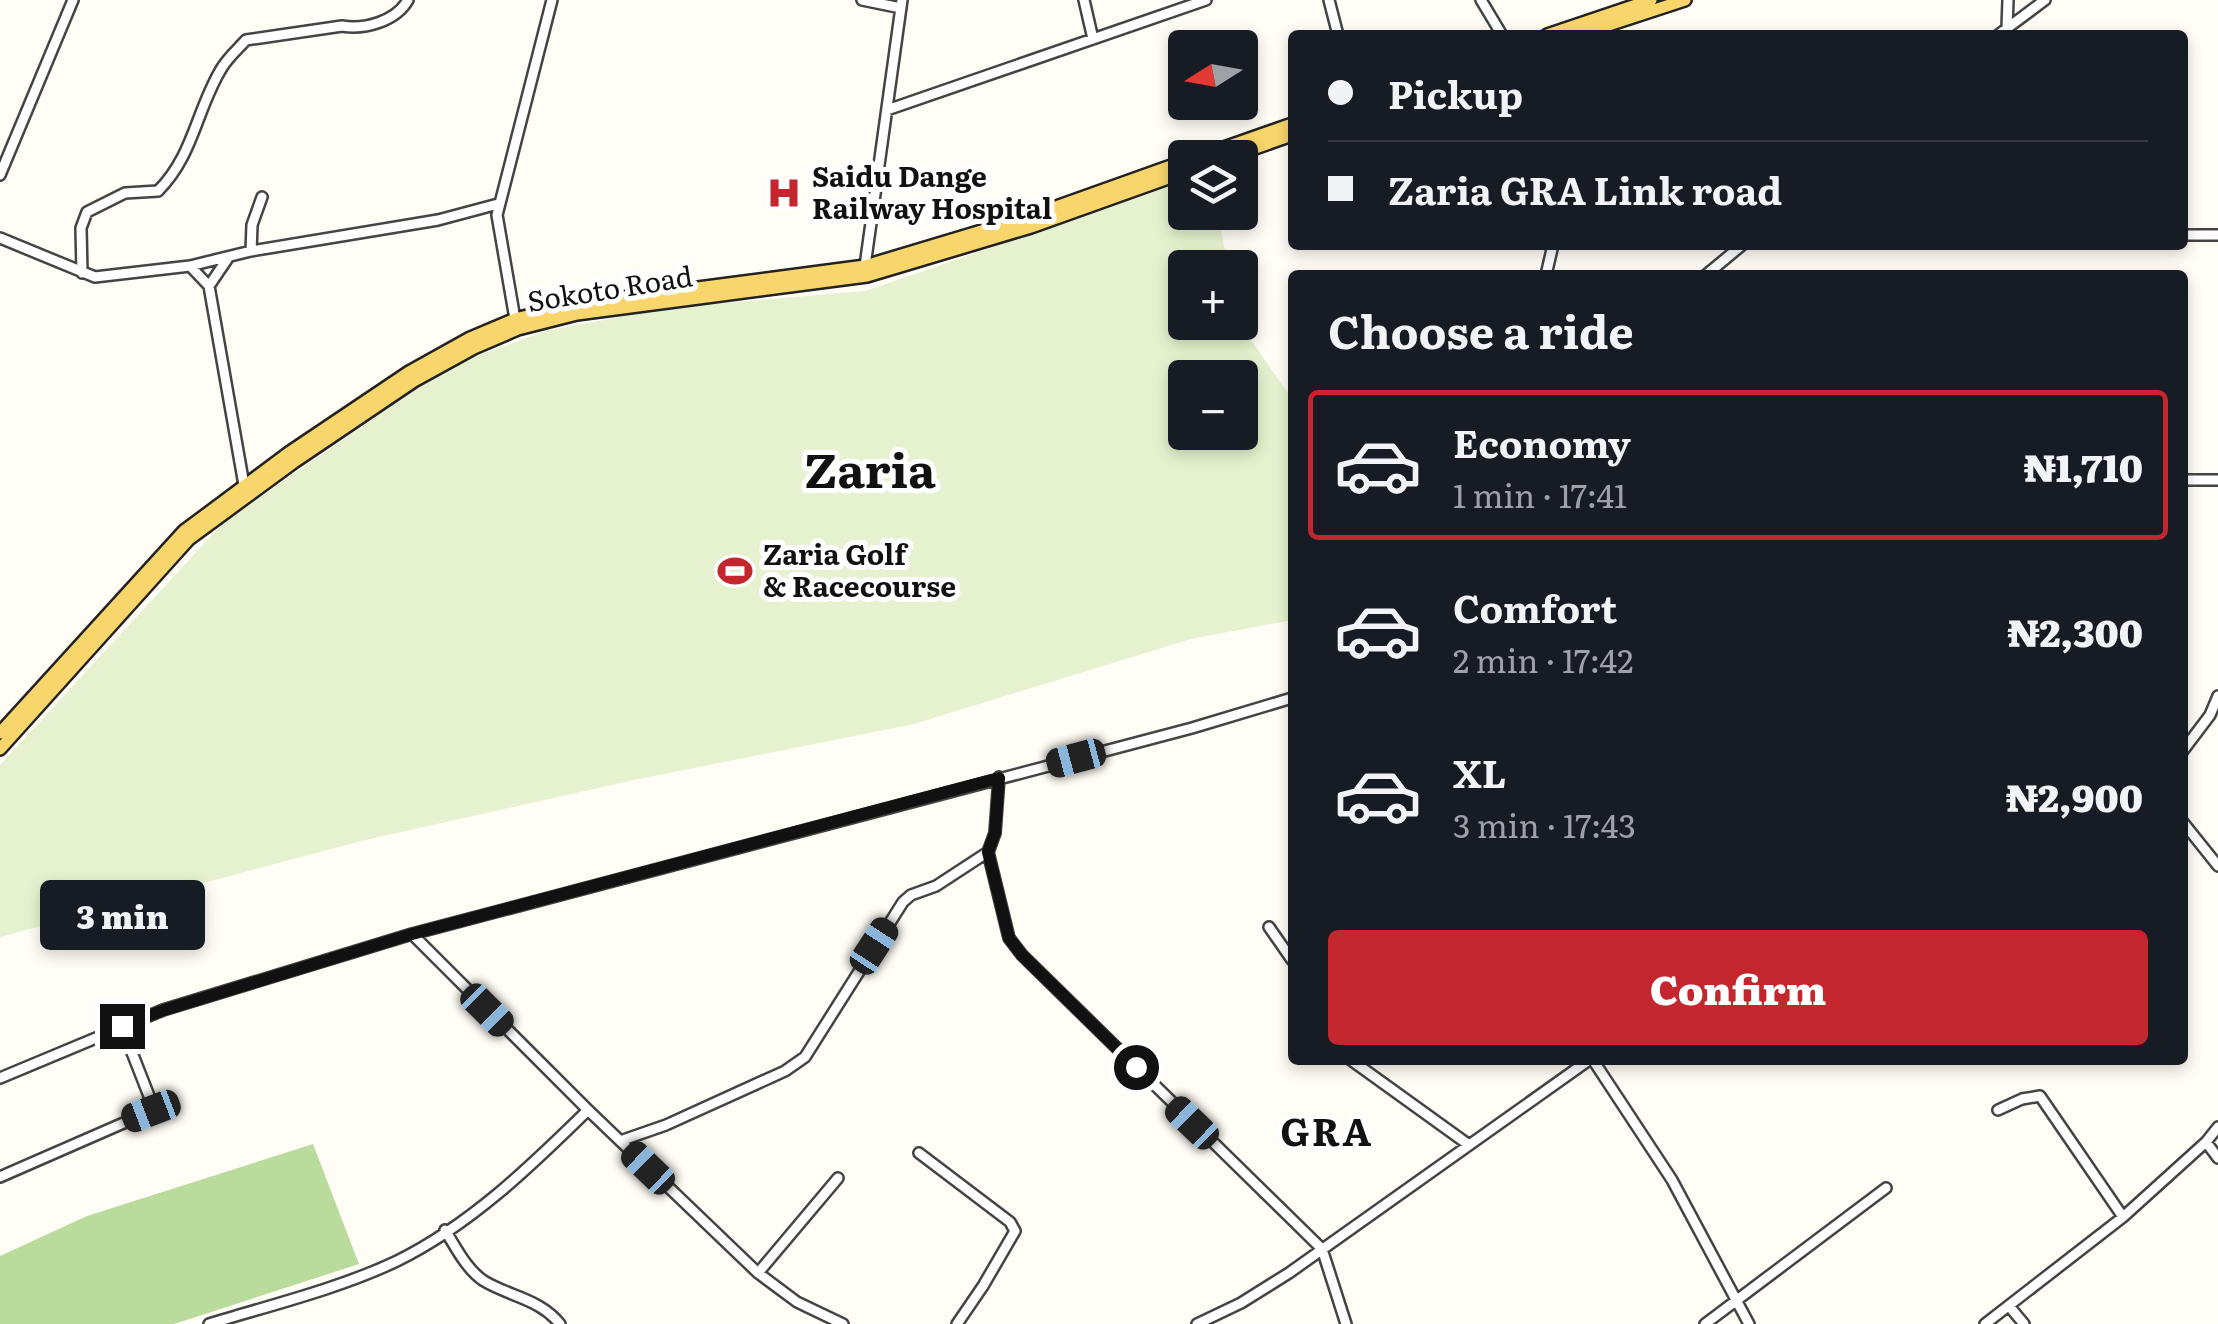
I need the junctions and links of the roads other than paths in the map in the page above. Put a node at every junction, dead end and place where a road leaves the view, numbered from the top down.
1 (73, 0) edge
2 (408, 0) edge
3 (552, 0) edge
4 (862, 0) edge
5 (1084, 0) edge
6 (1206, 0) edge
7 (1329, 0) edge
8 (1482, 0) edge
9 (1607, 0) edge
10 (1651, 0) edge
11 (1685, 0) edge
12 (2008, 0) edge
13 (2045, 0) edge
14 (902, 4) edge
15 (1605, 15) junction
16 (1337, 30) edge
17 (1499, 30) edge
18 (1562, 30) edge
19 (1602, 30) edge
20 (2002, 30) edge
21 (2005, 30) edge
22 (1093, 38) junction
23 (887, 110) junction
24 (1288, 125) edge
25 (1288, 135) edge
26 (1246, 140) edge
27 (1258, 147) edge
28 (1168, 167) edge
29 (0, 175) edge
30 (1168, 178) edge
31 (262, 197) dead end
32 (498, 204) junction
33 (2188, 235) edge
34 (2218, 235) edge
35 (0, 238) edge
36 (1736, 250) edge
37 (251, 251) junction
38 (228, 258) junction
39 (190, 266) junction
40 (865, 266) junction
41 (1712, 270) edge
42 (82, 273) junction
43 (208, 286) junction
44 (515, 319) junction
45 (2188, 480) edge
46 (2218, 480) edge
47 (244, 485) junction
48 (2218, 696) edge
49 (1288, 701) edge
50 (0, 733) edge
51 (2188, 744) edge
52 (0, 749) edge
53 (999, 778) junction
54 (2188, 828) edge
55 (988, 852) junction
56 (2218, 866) edge
57 (1270, 927) dead end
58 (412, 934) junction
59 (1288, 954) edge
60 (122, 1026) junction
61 (1357, 1065) edge
62 (1584, 1065) edge
63 (1594, 1065) edge
64 (0, 1078) edge
65 (588, 1110) junction
66 (1998, 1110) dead end
67 (2218, 1127) edge
68 (620, 1141) junction
69 (2206, 1142) junction
70 (1468, 1145) junction
71 (919, 1153) dead end
72 (2218, 1158) edge
73 (0, 1177) edge
74 (838, 1178) dead end
75 (1886, 1188) dead end
76 (2123, 1217) junction
77 (446, 1230) junction
78 (1322, 1249) junction
79 (758, 1273) junction
80 (1736, 1299) junction
81 (2010, 1306) junction
82 (209, 1324) edge
83 (560, 1324) edge
84 (843, 1324) edge
85 (956, 1324) edge
86 (1198, 1324) edge
87 (1346, 1324) edge
88 (1704, 1324) edge
89 (1749, 1324) edge
90 (1986, 1324) edge
91 (2024, 1324) edge

1 - 29 street
2 - 42 street
3 - 32 street
4 - 14 street
5 - 22 street
6 - 22 street
7 - 16 street
8 - 17 street
9 - 15 street
10 - 15 main road
11 - 19 main road
12 - 20 street
13 - 21 street
14 - 23 street
15 - 18 main road
22 - 23 street
23 - 40 street
24 - 26 main road
25 - 27 main road
28 - 40 main road, Sokoto Road
30 - 52 main road, Sokoto Road
31 - 37 street
32 - 37 street
32 - 44 street
33 - 34 street
35 - 42 street
36 - 41 street
37 - 38 street
38 - 39 street
38 - 43 street
39 - 42 street
39 - 43 street
40 - 44 main road, Sokoto Road
43 - 47 street
44 - 47 main road, Sokoto Road
45 - 46 street
47 - 50 main road, Sokoto Road
48 - 51 street
49 - 53 street
53 - 55 street
53 - 58 street
54 - 56 street
55 - 68 street
55 - 78 street
57 - 59 street
58 - 60 street
58 - 65 street
60 - 64 street
60 - 73 street
61 - 70 street
62 - 70 street
63 - 80 street
65 - 68 street
65 - 77 street
66 - 76 street
67 - 69 street
68 - 79 street
69 - 72 street
69 - 76 street
70 - 78 street
71 - 85 street
74 - 79 street
75 - 80 street
76 - 81 street
77 - 82 street
77 - 83 street
78 - 86 street
78 - 87 street
79 - 84 street
80 - 88 street
80 - 89 street
81 - 90 street
81 - 91 street

